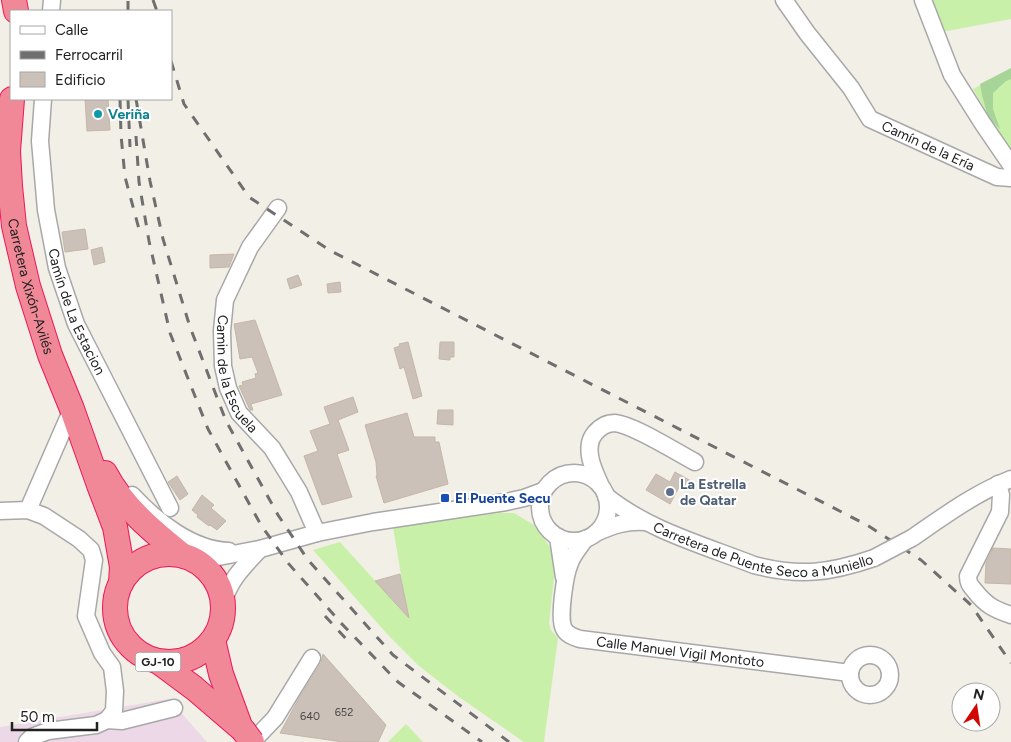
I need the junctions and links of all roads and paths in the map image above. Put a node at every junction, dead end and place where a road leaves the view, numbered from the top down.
1 (784, 0) edge
2 (923, 0) edge
3 (12, 100) edge
4 (43, 100) edge
5 (1011, 165) edge
6 (1011, 178) edge
7 (278, 208) dead end
8 (72, 409) junction
9 (589, 448) junction
10 (97, 457) junction
11 (695, 462) dead end
12 (563, 474) junction
13 (1004, 482) edge
14 (603, 490) junction
15 (543, 491) junction
16 (506, 502) junction
17 (170, 508) dead end
18 (28, 510) junction
19 (0, 511) edge
20 (541, 518) junction
21 (645, 522) junction
22 (317, 533) junction
23 (590, 536) junction
24 (558, 537) junction
25 (253, 550) junction
26 (189, 558) junction
27 (565, 580) junction
28 (121, 583) junction
29 (223, 602) junction
30 (1011, 615) edge
31 (213, 640) junction
32 (312, 658) dead end
33 (159, 662) junction
34 (850, 673) dead end
35 (174, 708) dead end
36 (107, 720) junction
37 (247, 735) edge
38 (27, 742) edge

1 - 6 street, Camín de la Ería
2 - 5 street
3 - 8 highway, Carretera Xixón-Avilés / GJ-10
4 - 17 street, Camín de La Estacion
7 - 22 street, Camin de la Escuela
8 - 10 highway, Carretera Xixón-Avilés / GJ-10
8 - 18 street
8 - 28 highway, Carretera Xixón-Avilés / GJ-10
9 - 11 street
9 - 12 street
9 - 14 street
10 - 25 street
10 - 26 highway, Carretera Xixón-Avilés / GJ-10
12 - 14 street
12 - 15 street
13 - 21 street, Carretera de Puente Seco a Muniello, bridge
13 - 30 street
14 - 21 street, Carretera de Puente Seco a Muniello
14 - 23 street
15 - 16 street
15 - 20 street
16 - 20 street
16 - 22 street
18 - 19 street
18 - 36 street
20 - 24 street
21 - 23 street, Carretera de Puente Seco a Muniello
22 - 25 street
23 - 24 street
23 - 27 street, Calle Manuel Vigil Montoto
24 - 27 street, Calle Manuel Vigil Montoto
25 - 26 street
25 - 29 street
26 - 28 highway, GJ-10
26 - 29 highway, GJ-10
27 - 34 street, Calle Manuel Vigil Montoto
28 - 33 highway, GJ-10
29 - 31 highway, GJ-10
31 - 33 highway, GJ-10
31 - 37 highway
32 - 37 street
33 - 37 highway, GJ-10
35 - 36 street
36 - 38 street

